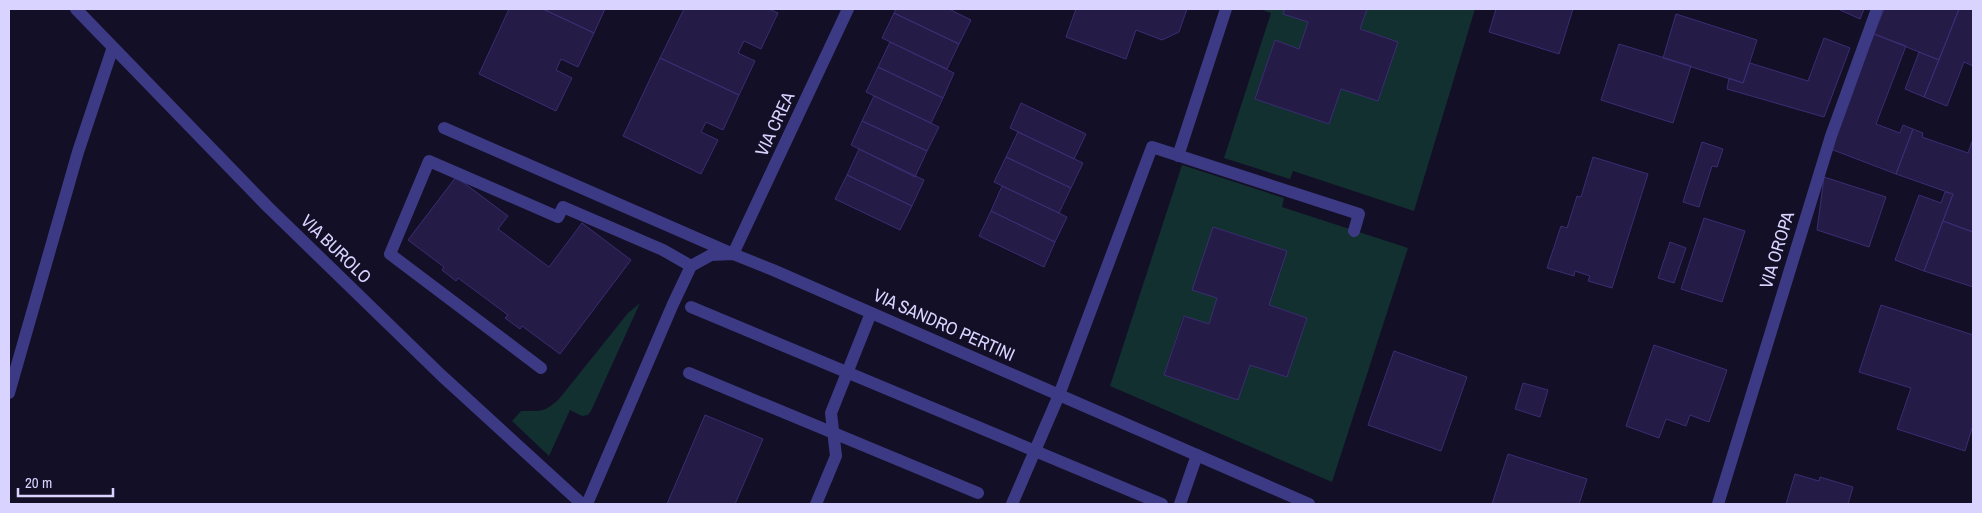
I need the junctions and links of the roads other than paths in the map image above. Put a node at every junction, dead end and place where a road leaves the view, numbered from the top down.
1 (76, 9) edge
2 (848, 9) edge
3 (1226, 9) edge
4 (1877, 9) edge
5 (113, 47) junction
6 (444, 128) dead end
7 (1178, 156) junction
8 (1354, 230) dead end
9 (733, 254) junction
10 (692, 266) junction
11 (691, 307) dead end
12 (871, 313) junction
13 (541, 368) dead end
14 (847, 372) junction
15 (690, 373) dead end
16 (9, 393) edge
17 (1059, 395) junction
18 (833, 432) junction
19 (1035, 451) junction
20 (1197, 455) junction
21 (978, 493) dead end
22 (582, 504) edge
23 (587, 504) edge
24 (816, 504) edge
25 (1012, 504) edge
26 (1162, 504) edge
27 (1180, 504) edge
28 (1309, 504) edge
29 (1718, 504) edge

1 - 5 street, VIA BUROLO
2 - 9 street, VIA CREA
3 - 7 street
4 - 29 street, VIA OROPA
5 - 16 street
5 - 22 street, VIA BUROLO
6 - 9 street
7 - 8 street
7 - 17 street
9 - 10 street, VIA SANDRO PERTINI
9 - 12 street, VIA SANDRO PERTINI
10 - 13 street
10 - 23 street
11 - 14 street
12 - 14 street
12 - 17 street, VIA SANDRO PERTINI
14 - 18 street
14 - 19 street
15 - 18 street
17 - 19 street
17 - 20 street, VIA SANDRO PERTINI
18 - 21 street
18 - 24 street
19 - 25 street
19 - 26 street
20 - 27 street
20 - 28 street, VIA SANDRO PERTINI

